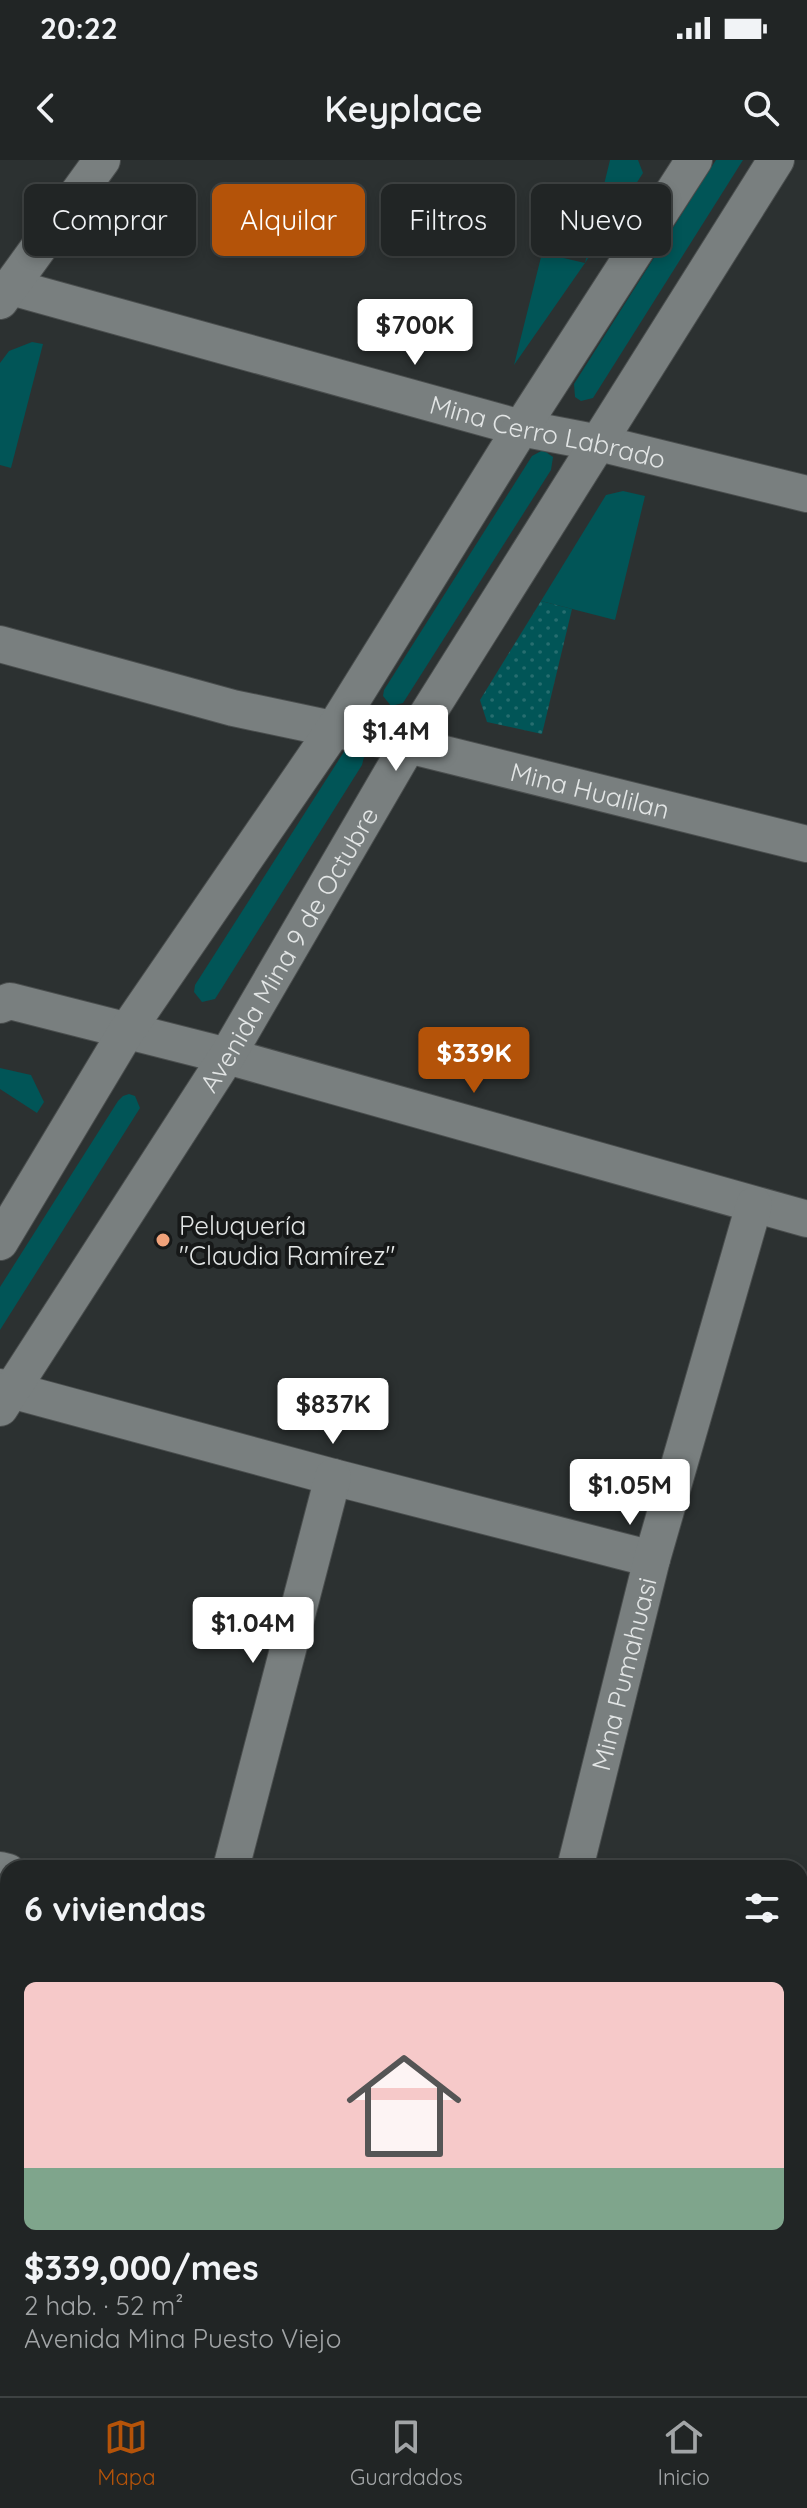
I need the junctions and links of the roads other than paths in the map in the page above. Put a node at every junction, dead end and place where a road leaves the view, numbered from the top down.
1 (102, 160) edge
2 (694, 160) edge
3 (776, 160) edge
4 (6, 294) edge
5 (521, 428) junction
6 (599, 443) junction
7 (807, 494) edge
8 (0, 644) edge
9 (334, 729) junction
10 (408, 745) junction
11 (807, 844) edge
12 (0, 1005) edge
13 (126, 1032) junction
14 (227, 1056) junction
15 (754, 1205) junction
16 (807, 1219) edge
17 (0, 1242) edge
18 (4, 1395) edge
19 (333, 1477) junction
20 (652, 1559) junction
21 (233, 1860) edge
22 (577, 1860) edge

1 - 4 street
2 - 5 street
3 - 6 street, Avenida Mina 9 de Octubre
4 - 5 street, Mina Cerro Labrado
5 - 6 street, Mina Cerro Labrado
5 - 9 street
6 - 7 street, Mina Cerro Labrado
6 - 10 street, Avenida Mina 9 de Octubre
8 - 9 street, Mina Hualilan
9 - 10 street, Mina Hualilan
9 - 13 street
10 - 11 street, Mina Hualilan
10 - 14 street, Avenida Mina 9 de Octubre
12 - 13 street
13 - 14 street
13 - 17 street
14 - 15 street
14 - 18 street, Avenida Mina 9 de Octubre
15 - 16 street
15 - 20 street, Mina Pumahuasi
18 - 19 street
19 - 20 street
19 - 21 street
20 - 22 street, Mina Pumahuasi

